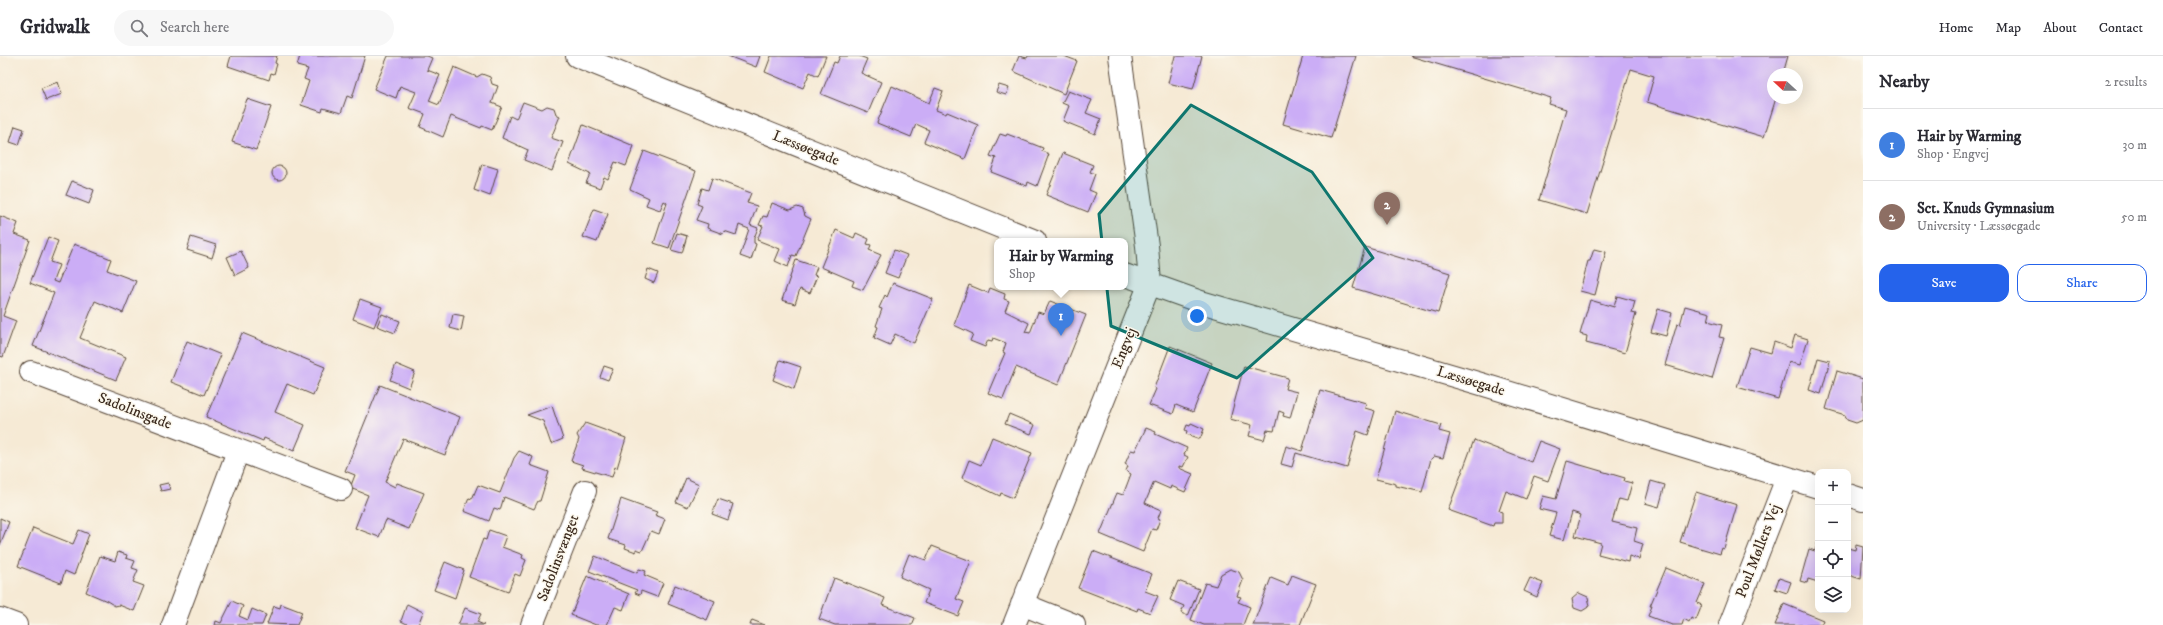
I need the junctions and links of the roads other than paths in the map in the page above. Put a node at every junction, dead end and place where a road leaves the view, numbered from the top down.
1 (577, 56) edge
2 (1120, 56) edge
3 (1028, 238) edge
4 (1128, 276) edge
5 (1150, 283) junction
6 (31, 372) dead end
7 (238, 451) junction
8 (1787, 478) junction
9 (1815, 486) edge
10 (341, 489) dead end
11 (585, 491) dead end
12 (1851, 496) edge
13 (1863, 500) edge
14 (1022, 604) junction
15 (0, 618) edge
16 (16, 625) edge
17 (173, 625) edge
18 (532, 625) edge
19 (1014, 625) edge
20 (1074, 625) edge
21 (1730, 625) edge

1 - 3 street, Læssøegade
2 - 5 street, Engvej
4 - 5 street, Læssøegade
5 - 8 street, Læssøegade
5 - 14 street, Engvej
6 - 7 street, Sadolinsgade
7 - 10 street, Sadolinsgade
7 - 17 street
8 - 9 street, Læssøegade
8 - 21 street, Poul Møllers Vej
11 - 18 street, Sadolinsvænget
12 - 13 street
14 - 19 street, Engvej
14 - 20 street
15 - 16 street

